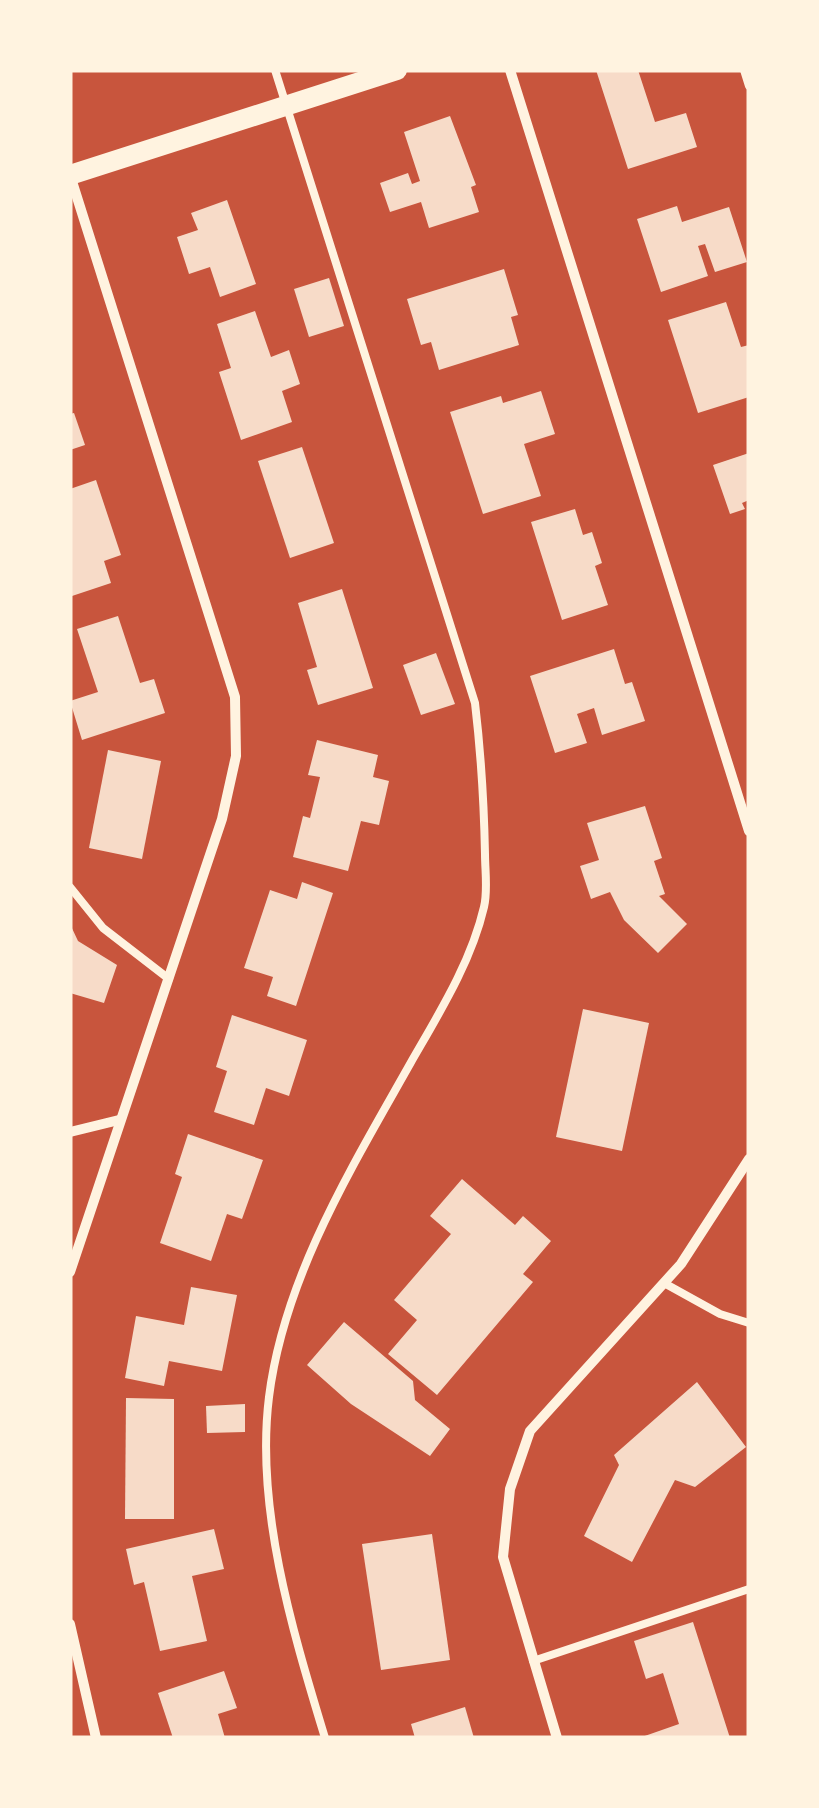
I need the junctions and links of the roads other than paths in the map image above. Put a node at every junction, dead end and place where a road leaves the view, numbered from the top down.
1 (275, 70) edge
2 (397, 70) edge
3 (510, 70) edge
4 (744, 70) edge
5 (749, 86) edge
6 (286, 106) junction
7 (70, 175) edge
8 (749, 831) edge
9 (70, 887) edge
10 (169, 979) junction
11 (119, 1120) junction
12 (70, 1132) edge
13 (749, 1159) edge
14 (70, 1272) edge
15 (664, 1283) junction
16 (749, 1323) edge
17 (749, 1589) edge
18 (70, 1624) edge
19 (533, 1662) junction
20 (96, 1738) edge
21 (325, 1738) edge
22 (557, 1738) edge

1 - 6 lane
2 - 6 main road
3 - 8 street
4 - 5 lane
6 - 7 main road
6 - 21 lane
7 - 10 street
9 - 10 lane
10 - 11 street
11 - 12 street
11 - 14 street
13 - 15 street
15 - 16 lane
15 - 19 street
17 - 19 lane
18 - 20 street
19 - 22 street

